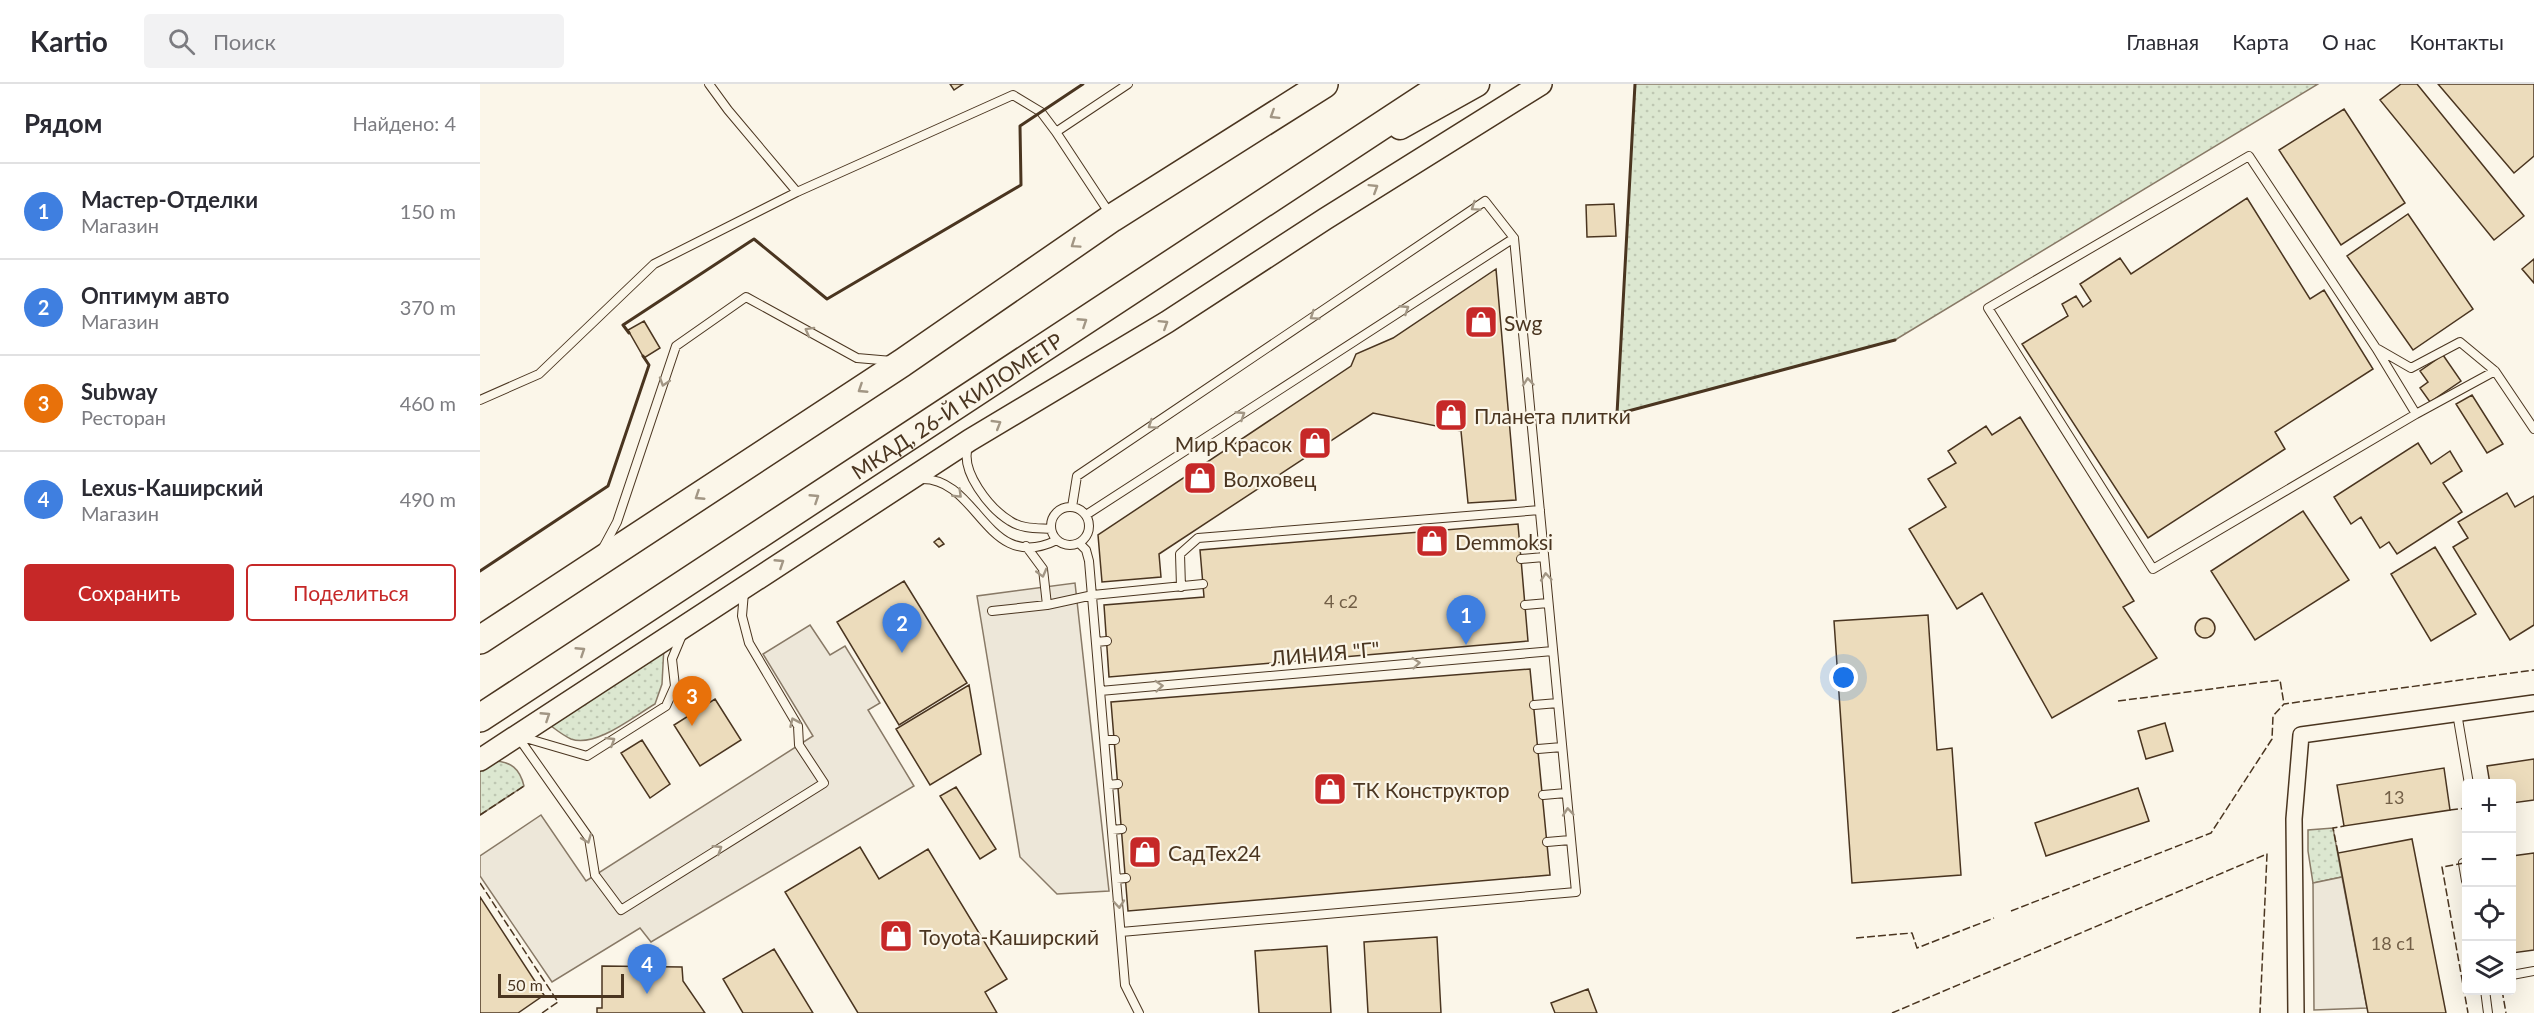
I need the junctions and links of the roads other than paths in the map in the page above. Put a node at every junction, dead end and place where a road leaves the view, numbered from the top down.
1 (709, 84) edge
2 (1128, 84) edge
3 (1324, 84) edge
4 (1477, 84) edge
5 (1541, 84) edge
6 (1440, 88) edge
7 (1056, 132) junction
8 (797, 192) junction
9 (1267, 201) junction
10 (1113, 218) junction
11 (1514, 238) junction
12 (2376, 348) junction
13 (902, 363) junction
14 (2495, 371) junction
15 (480, 400) edge
16 (2416, 414) junction
17 (2534, 429) edge
18 (970, 440) junction
19 (904, 482) junction
20 (1072, 507) junction
21 (1540, 510) junction
22 (1086, 515) junction
23 (1051, 529) junction
24 (1057, 540) junction
25 (1078, 543) junction
26 (1026, 546) junction
27 (1544, 557) junction
28 (1521, 559) dead end
29 (594, 566) junction
30 (1203, 584) dead end
31 (747, 585) junction
32 (1181, 586) junction
33 (1093, 595) junction
34 (1548, 603) junction
35 (1047, 605) junction
36 (1525, 605) dead end
37 (992, 611) dead end
38 (691, 621) junction
39 (480, 640) edge
40 (1107, 641) dead end
41 (1096, 642) junction
42 (1553, 651) junction
43 (1100, 691) junction
44 (1558, 703) junction
45 (2534, 703) edge
46 (1534, 705) dead end
47 (2457, 713) junction
48 (480, 718) edge
49 (1114, 740) dead end
50 (1105, 741) junction
51 (1562, 747) junction
52 (1538, 749) dead end
53 (480, 760) edge
54 (2468, 779) edge
55 (1118, 784) dead end
56 (1108, 785) junction
57 (1566, 793) junction
58 (1543, 795) dead end
59 (1112, 830) junction
60 (1122, 830) dead end
61 (1570, 840) junction
62 (1547, 842) dead end
63 (1126, 878) dead end
64 (1116, 879) junction
65 (1121, 932) junction
66 (2534, 972) edge
67 (2516, 974) edge
68 (2485, 995) edge
69 (1139, 1013) edge
70 (2296, 1013) edge
71 (2488, 1013) edge

1 - 8 lane
2 - 7 lane
3 -> 10 highway
4 - 9 main road
18 -> 5 street
6 - 9 highway, МКАД, 26-Й КИЛОМЕТР
7 - 8 lane
7 - 10 lane
8 - 15 lane
48 -> 9 highway, МКАД, 26-Й КИЛОМЕТР
10 -> 13 highway
11 -> 20 lane
21 -> 11 lane
22 -> 11 lane
12 - 14 lane
12 - 16 lane
12 - 16 lane
13 -> 29 highway
13 -> 29 lane
14 - 16 lane
14 - 17 lane
18 - 19 street
18 - 23 lane
19 -> 26 lane
31 -> 19 street
20 - 22 lane
20 - 23 lane
21 - 27 lane
21 - 32 lane
22 - 25 lane
23 - 24 lane
24 - 25 lane
24 - 26 lane
25 - 33 lane
26 -> 35 lane
27 - 28 lane
34 -> 27 lane
29 - 39 highway
30 - 32 lane
31 - 38 street
31 - 38 lane
32 - 33 lane
33 - 35 lane
33 - 41 lane
34 - 36 lane
34 - 42 lane
35 - 37 lane
53 -> 38 street
40 - 41 lane
41 - 43 lane
43 -> 42 lane, ЛИНИЯ "Г"
42 - 44 lane
43 - 50 lane
44 - 46 lane
44 - 51 lane
45 - 47 street
47 - 54 lane
47 - 70 street
49 - 50 lane
50 - 56 lane
51 - 52 lane
51 - 57 lane
55 - 56 lane
56 - 59 lane
57 - 58 lane
61 -> 57 lane
59 - 60 lane
59 - 64 lane
61 - 62 lane
61 - 65 lane
63 - 64 lane
64 -> 65 lane
65 - 69 lane
66 - 67 lane
68 - 71 lane

